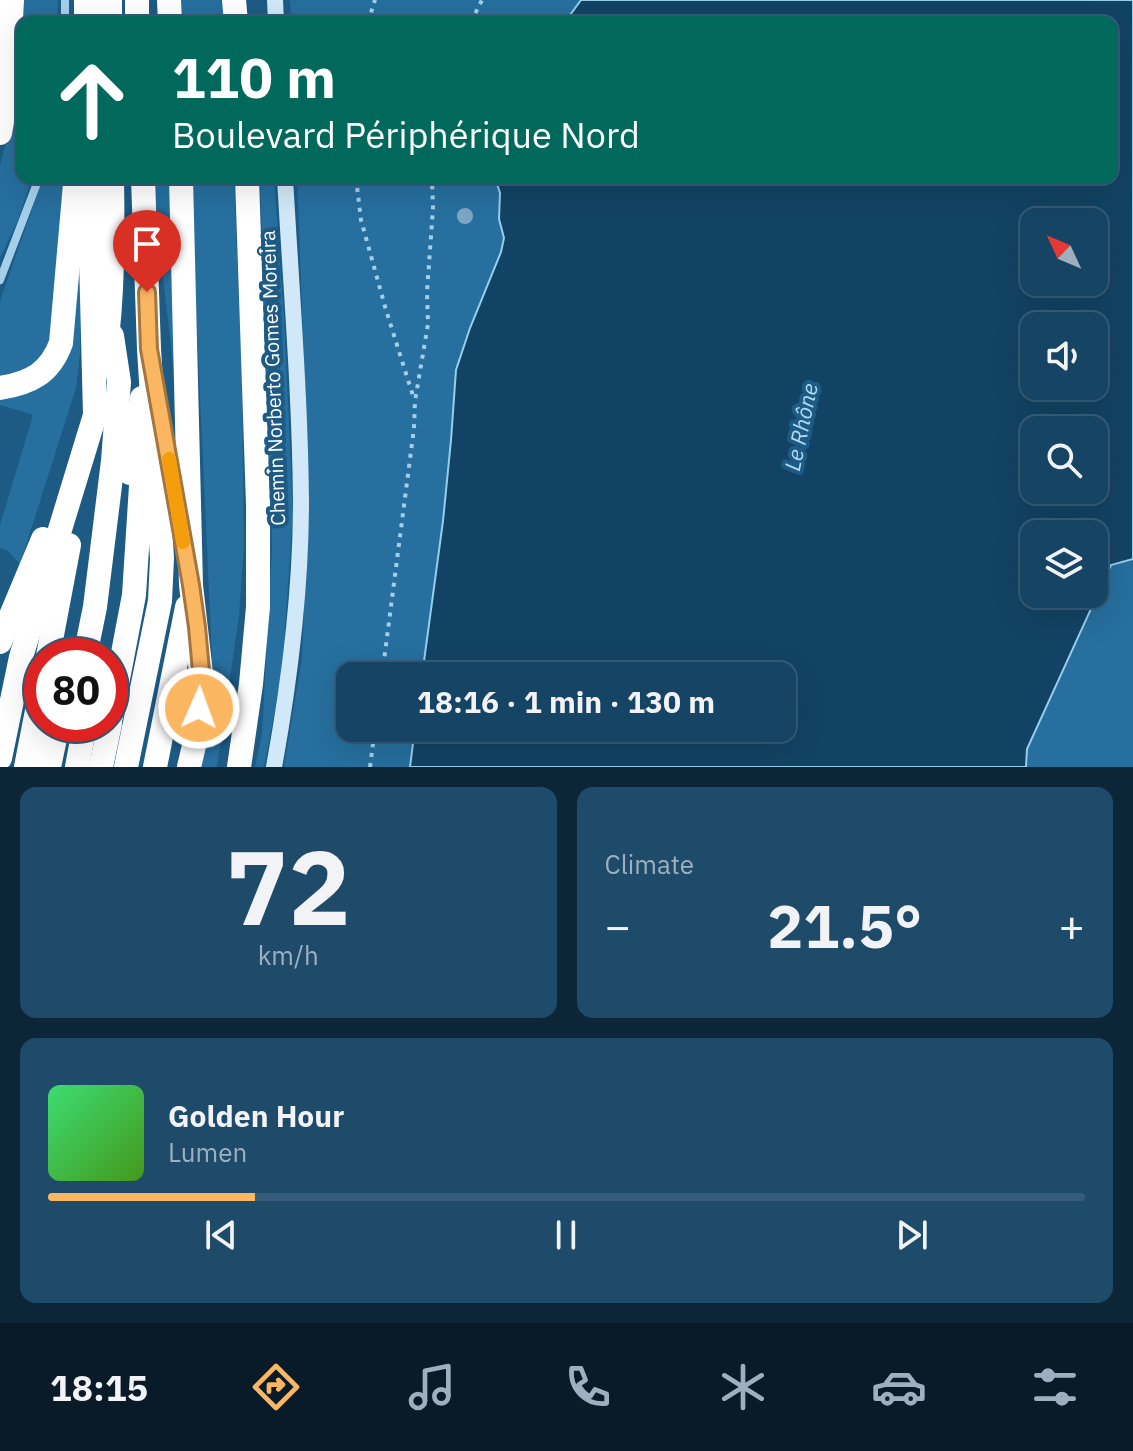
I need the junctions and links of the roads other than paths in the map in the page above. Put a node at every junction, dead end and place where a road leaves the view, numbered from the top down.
1 (12, 0) edge
2 (0, 133) edge
3 (37, 184) edge
4 (75, 184) edge
5 (89, 184) edge
6 (112, 184) edge
7 (143, 184) edge
8 (181, 184) edge
9 (247, 184) edge
10 (285, 184) edge
11 (0, 280) edge
12 (110, 321) junction
13 (149, 349) junction
14 (0, 388) edge
15 (95, 415) junction
16 (191, 585) junction
17 (197, 627) junction
18 (52, 638) edge
19 (63, 638) edge
20 (89, 638) edge
21 (102, 638) edge
22 (115, 638) edge
23 (126, 638) edge
24 (0, 642) edge
25 (0, 686) edge
26 (31, 742) edge
27 (41, 742) edge
28 (54, 742) edge
29 (67, 742) edge
30 (82, 742) edge
31 (95, 742) edge
32 (106, 742) edge
33 (0, 758) edge
34 (11, 767) edge
35 (26, 767) edge
36 (36, 767) edge
37 (49, 767) edge
38 (62, 767) edge
39 (77, 767) edge
40 (90, 767) edge
41 (101, 767) edge
42 (113, 767) edge
43 (126, 767) edge
44 (142, 767) edge
45 (155, 767) edge
46 (170, 767) edge
47 (189, 767) edge
48 (239, 767) edge
49 (274, 767) edge

1 - 2 highway
3 - 11 street
4 - 14 highway
5 - 15 highway
6 - 12 highway
7 - 13 highway
8 - 16 highway
9 - 48 highway
10 - 49 main road, Chemin Norberto Gomes Moreira
12 - 15 highway
12 - 20 highway
13 - 16 highway
13 - 21 highway
13 - 22 highway
13 - 23 highway
13 - 42 highway
13 - 43 highway
13 - 44 highway
15 - 18 highway
15 - 19 highway
15 - 24 highway
15 - 25 highway
15 - 33 highway
15 - 34 highway
16 - 17 highway
16 - 45 highway
17 - 46 highway
17 - 47 highway
26 - 35 highway
27 - 36 highway
28 - 37 highway
29 - 38 highway
30 - 39 highway
31 - 40 highway
32 - 41 highway

